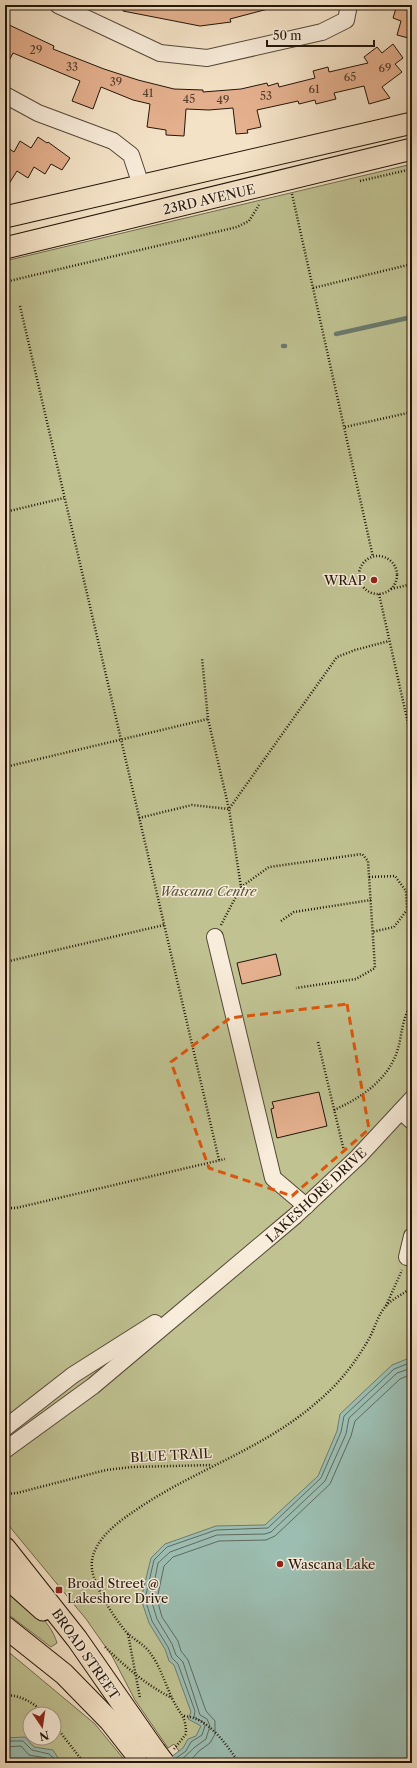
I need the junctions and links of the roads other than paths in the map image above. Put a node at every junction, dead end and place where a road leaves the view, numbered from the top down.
1 (58, 5) edge
2 (349, 5) edge
3 (5, 95) edge
4 (412, 123) edge
5 (412, 149) edge
6 (141, 185) junction
7 (5, 216) edge
8 (5, 248) edge
9 (215, 937) road end
10 (412, 1100) edge
11 (406, 1116) edge
12 (306, 1206) junction
13 (412, 1236) edge
14 (407, 1257) road end
15 (214, 1285) junction
16 (5, 1428) edge
17 (5, 1450) edge
18 (5, 1548) edge
19 (5, 1576) edge
20 (5, 1627) edge
21 (77, 1639) junction
22 (155, 1758) edge

1 - 2 street
3 - 6 street
4 - 6 main road
5 - 8 main road, 23RD AVENUE
6 - 7 main road
9 - 12 street
10 - 11 street, LAKESHORE DRIVE
11 - 12 street, LAKESHORE DRIVE
12 - 15 street, LAKESHORE DRIVE
13 - 14 street
15 - 16 street, LAKESHORE DRIVE
15 - 17 street, LAKESHORE DRIVE
18 - 21 main road, BROAD STREET
19 - 21 main road
20 - 22 main road, BROAD STREET
21 - 22 main road, BROAD STREET

